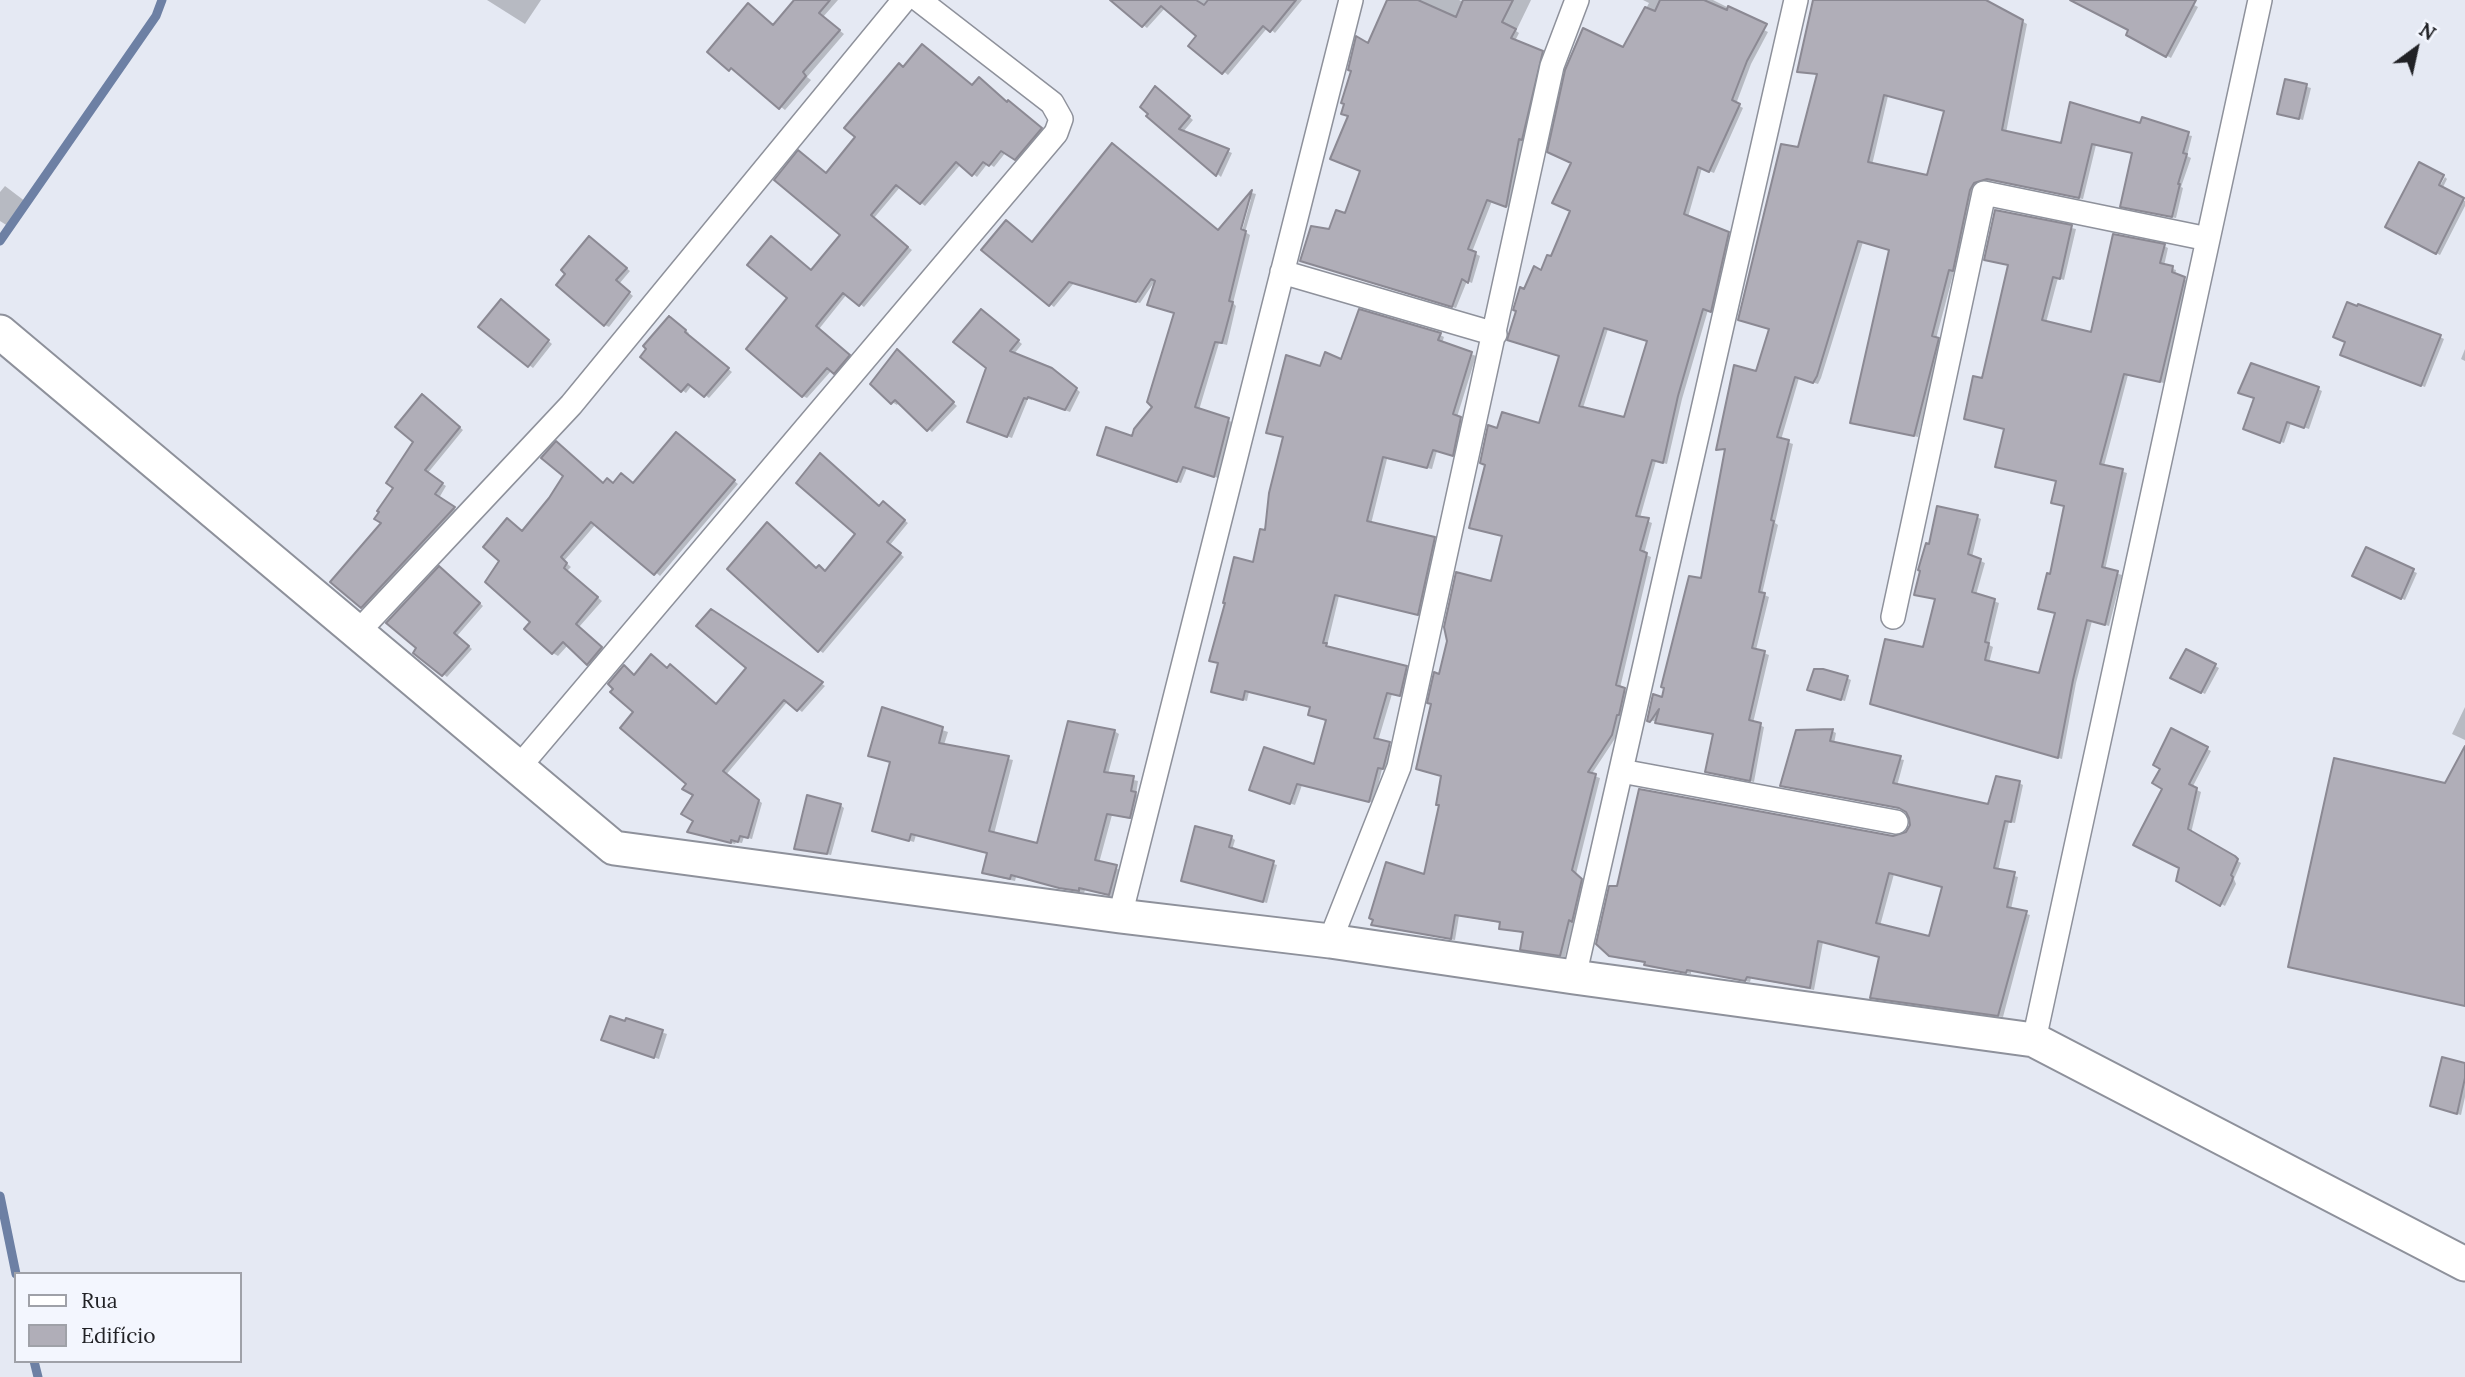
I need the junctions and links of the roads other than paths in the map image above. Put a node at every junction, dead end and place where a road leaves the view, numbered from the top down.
1 (904, 0) edge
2 (919, 0) edge
3 (1351, 0) edge
4 (1577, 0) edge
5 (1796, 0) edge
6 (2260, 0) edge
7 (2208, 239) junction
8 (1282, 272) junction
9 (0, 332) edge
10 (1495, 334) junction
11 (1893, 617) dead end
12 (358, 632) junction
13 (519, 767) junction
14 (1621, 771) junction
15 (1896, 822) dead end
16 (1120, 916) junction
17 (1330, 941) junction
18 (1574, 977) junction
19 (2034, 1040) junction
20 (2465, 1264) edge

1 - 12 street
2 - 13 street
3 - 8 street
4 - 10 street
5 - 14 street
6 - 7 street
7 - 11 street
7 - 19 street
8 - 10 street
8 - 16 street
9 - 12 street
10 - 17 street
12 - 13 street
13 - 16 street
14 - 15 street
14 - 18 street
16 - 17 street
17 - 18 street
18 - 19 street
19 - 20 street

